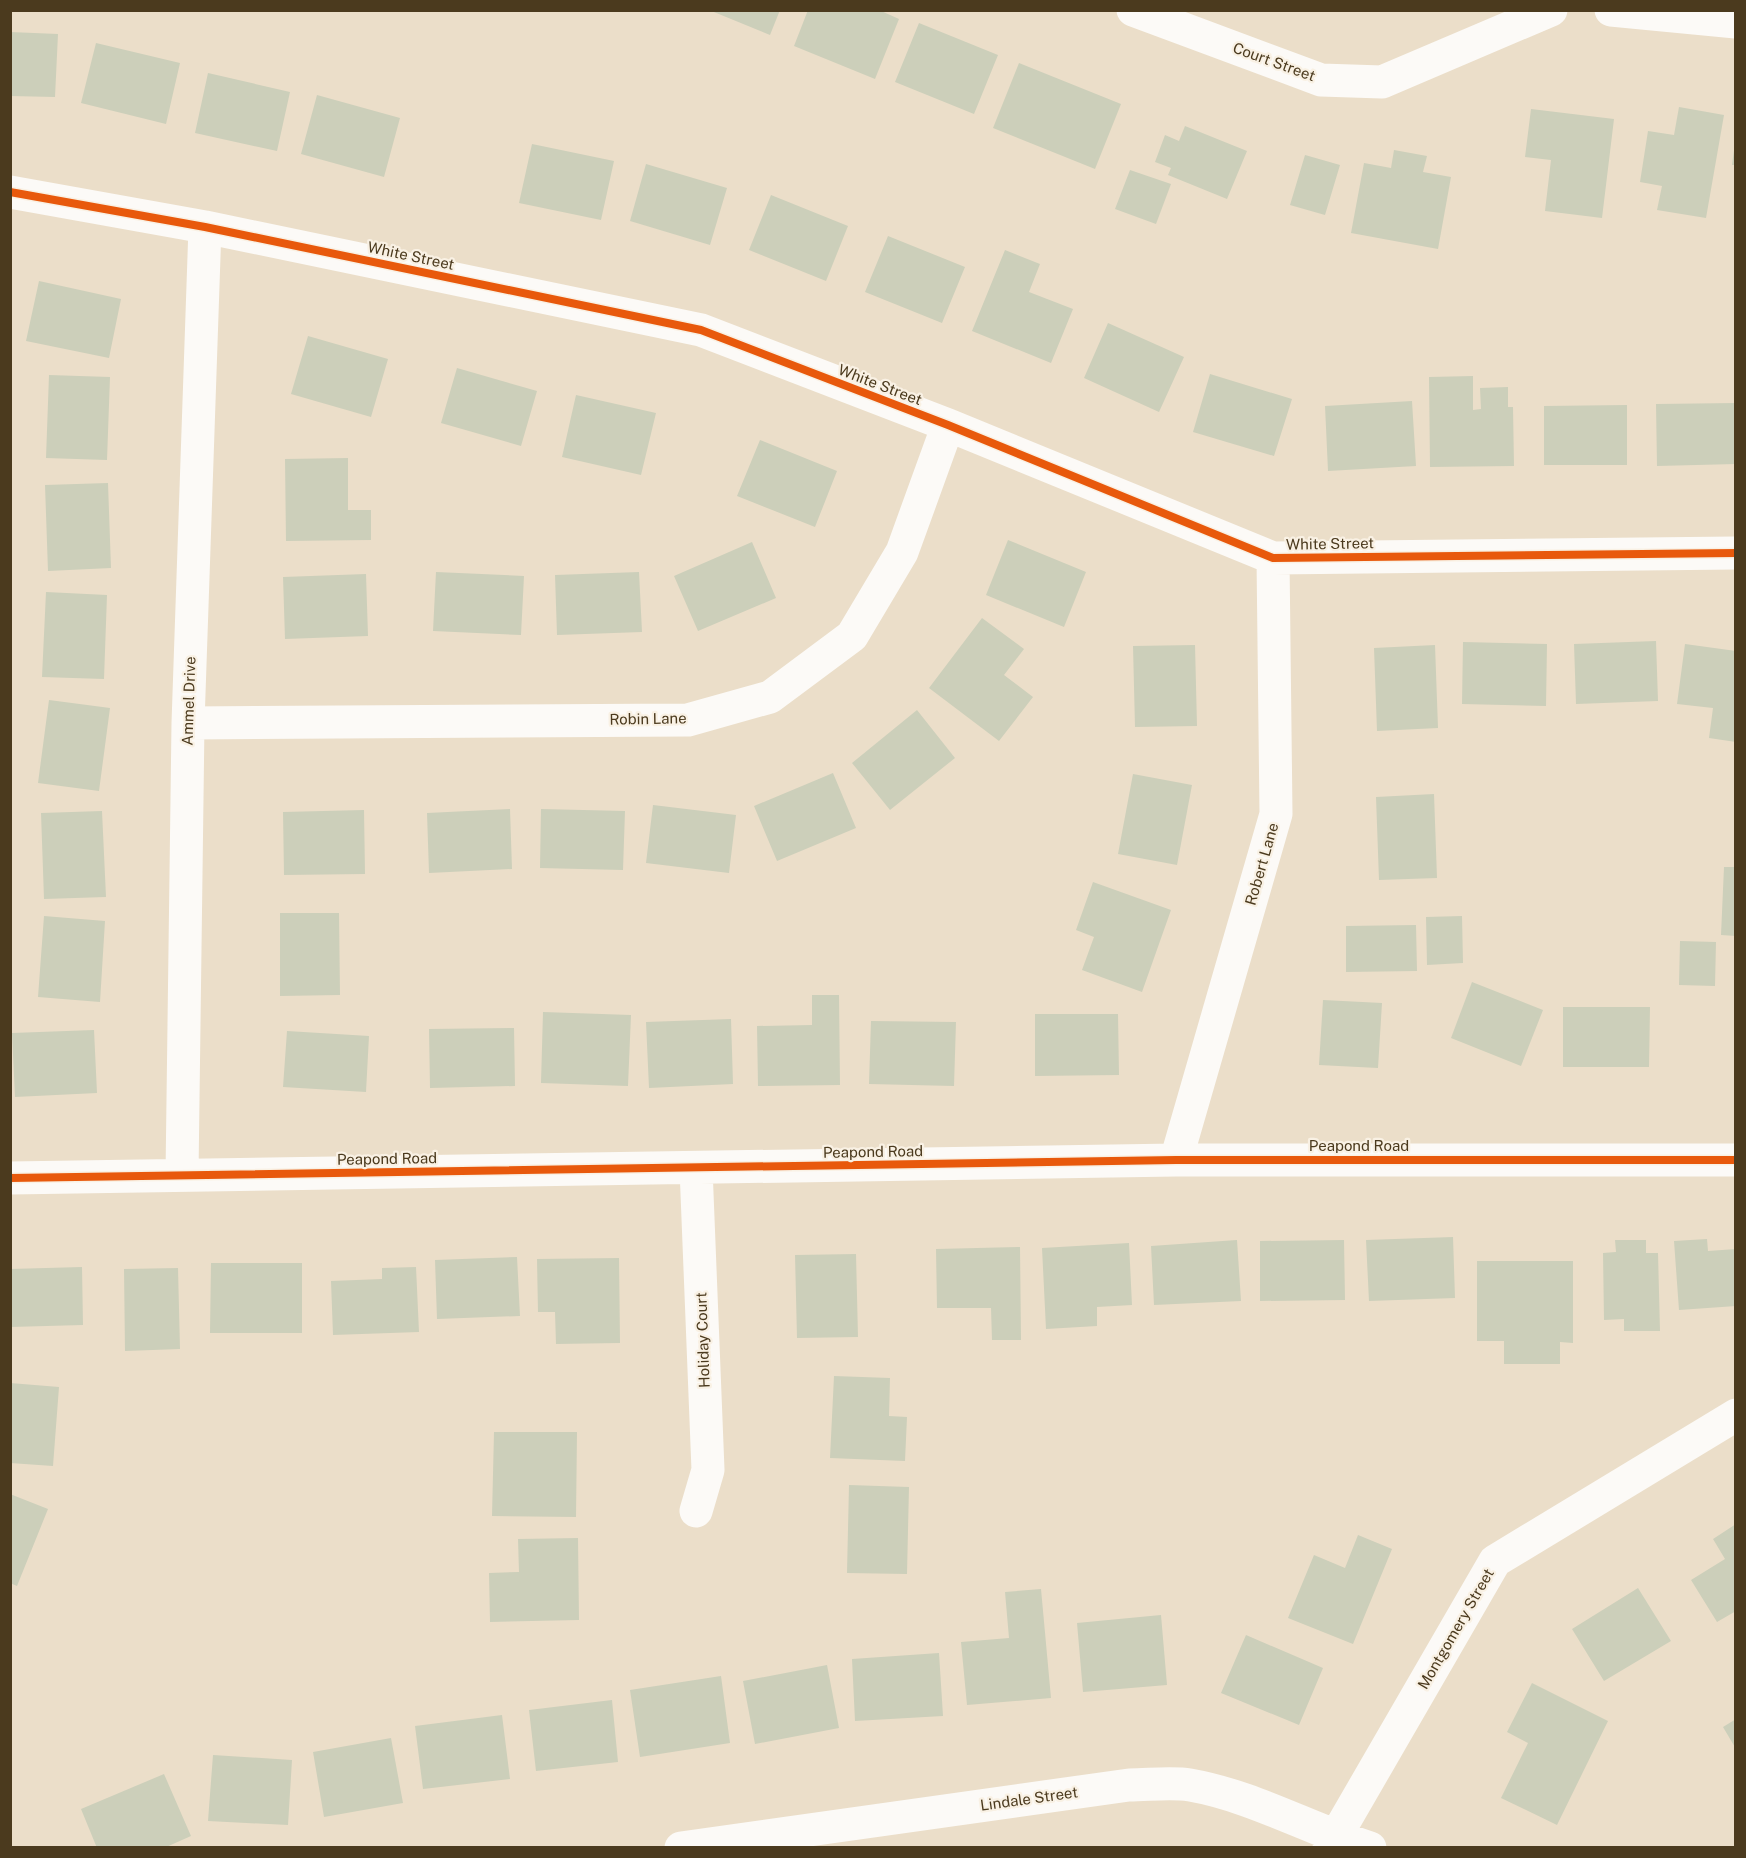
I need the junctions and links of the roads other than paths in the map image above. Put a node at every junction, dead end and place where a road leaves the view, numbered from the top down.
1 (1133, 10) edge
2 (1551, 10) edge
3 (1611, 10) edge
4 (1736, 22) edge
5 (10, 192) edge
6 (205, 227) junction
7 (948, 425) junction
8 (1736, 553) edge
9 (1273, 558) junction
10 (188, 723) junction
11 (1176, 1160) junction
12 (1736, 1160) edge
13 (696, 1168) junction
14 (182, 1175) junction
15 (10, 1178) edge
16 (1736, 1415) edge
17 (696, 1510) dead end
18 (1332, 1842) edge
19 (681, 1848) edge
20 (1370, 1848) edge

1 - 2 street, Court Street
3 - 4 street
5 - 6 street, White Street
6 - 7 street, White Street
6 - 10 street, Ammel Drive
7 - 9 street, White Street
7 - 10 street, Robin Lane
8 - 9 street, White Street
9 - 11 street, Robert Lane
10 - 14 street, Ammel Drive
11 - 12 street, Peapond Road
11 - 13 street, Peapond Road
13 - 14 street, Peapond Road
13 - 17 street, Holiday Court
14 - 15 street, Peapond Road
16 - 18 street, Montgomery Street
18 - 19 street, Lindale Street
18 - 20 street, Lindale Street

